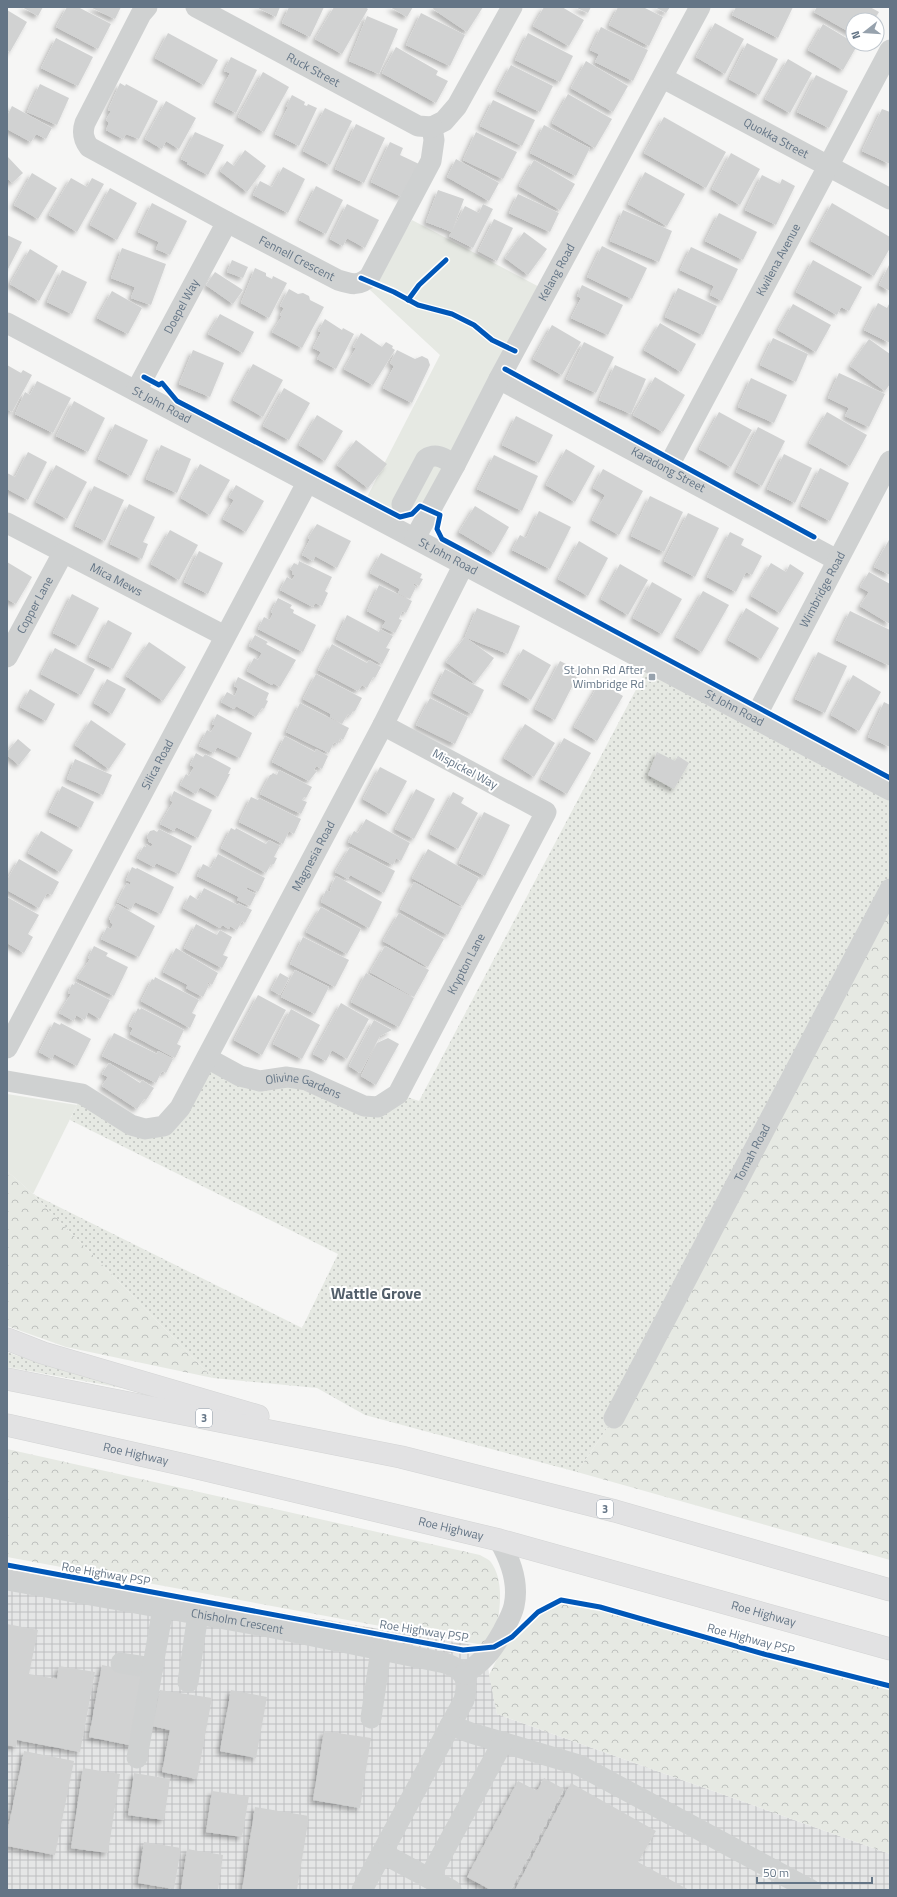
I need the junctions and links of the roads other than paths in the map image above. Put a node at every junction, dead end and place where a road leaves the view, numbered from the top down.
1 (147, 7) edge
2 (196, 7) edge
3 (512, 7) edge
4 (700, 7) edge
5 (890, 50) edge
6 (663, 78) junction
7 (432, 127) junction
8 (829, 166) junction
9 (890, 199) edge
10 (227, 222) junction
11 (7, 323) edge
12 (499, 379) junction
13 (136, 391) junction
14 (890, 461) edge
15 (456, 465) junction
16 (667, 470) junction
17 (308, 481) junction
18 (402, 504) dead end
19 (7, 523) edge
20 (415, 538) junction
21 (64, 553) junction
22 (837, 560) junction
23 (464, 564) junction
24 (225, 636) junction
25 (7, 657) edge
26 (755, 718) junction
27 (383, 725) junction
28 (890, 790) edge
29 (546, 812) joint
30 (890, 889) edge
31 (7, 1048) edge
32 (208, 1058) junction
33 (7, 1081) edge
34 (378, 1107) joint
35 (7, 1339) edge
36 (7, 1379) edge
37 (614, 1418) dead end
38 (7, 1425) edge
39 (401, 1457) junction
40 (499, 1540) junction
41 (7, 1580) edge
42 (890, 1590) edge
43 (163, 1608) junction
44 (198, 1614) junction
45 (890, 1649) edge
46 (381, 1650) junction
47 (121, 1663) dead end
48 (153, 1668) junction
49 (464, 1674) junction
50 (188, 1682) dead end
51 (367, 1708) dead end
52 (450, 1725) junction
53 (503, 1742) junction
54 (137, 1758) dead end
55 (382, 1853) junction
56 (429, 1878) junction
57 (362, 1890) edge
58 (451, 1890) edge
59 (811, 1890) edge

1 - 10 street, Fennell Crescent
2 - 7 street, Ruck Street
3 - 7 street
4 - 6 street, Kelang Road
5 - 8 street, Kwilena Avenue
6 - 8 street, Quokka Street
6 - 12 street, Kelang Road
7 - 10 street, Fennell Crescent
8 - 9 street, Quokka Street
8 - 16 street, Kwilena Avenue
10 - 13 street, Doepel Way
11 - 13 street, St John Road
12 - 15 street, Kelang Road
12 - 16 street, Karadong Street
13 - 17 street, St John Road
14 - 22 street, Wimbridge Road
15 - 18 street
15 - 20 street, Kelang Road
16 - 22 street, Karadong Street
17 - 20 street, St John Road
17 - 24 street, Silica Road
19 - 21 street, Mica Mews
20 - 23 street, St John Road
21 - 24 street, Mica Mews
21 - 25 street, Copper Lane
22 - 26 street, Wimbridge Road
23 - 26 street, St John Road
23 - 27 street, Magnesia Road
24 - 31 street, Silica Road
26 - 28 street, St John Road
27 - 29 street, Mispickel Way
27 - 32 street, Magnesia Road
29 - 34 street, Krypton Lane
30 - 37 street, Tomah Road
32 - 33 street, Magnesia Road
32 - 34 street, Olivine Gardens
35 - 39 highway
36 - 39 highway, 3
38 - 40 highway, Roe Highway
39 - 42 highway, 3
40 - 45 highway, Roe Highway
40 - 49 street
41 - 43 street, Chisholm Crescent
43 - 44 street, Chisholm Crescent
43 - 48 street
44 - 46 street, Chisholm Crescent
44 - 50 street
46 - 49 street, Chisholm Crescent
46 - 51 street
47 - 48 street
48 - 54 street
49 - 52 street
52 - 53 street
52 - 55 street
53 - 56 street
53 - 59 street
55 - 56 street
55 - 57 street
56 - 58 street

